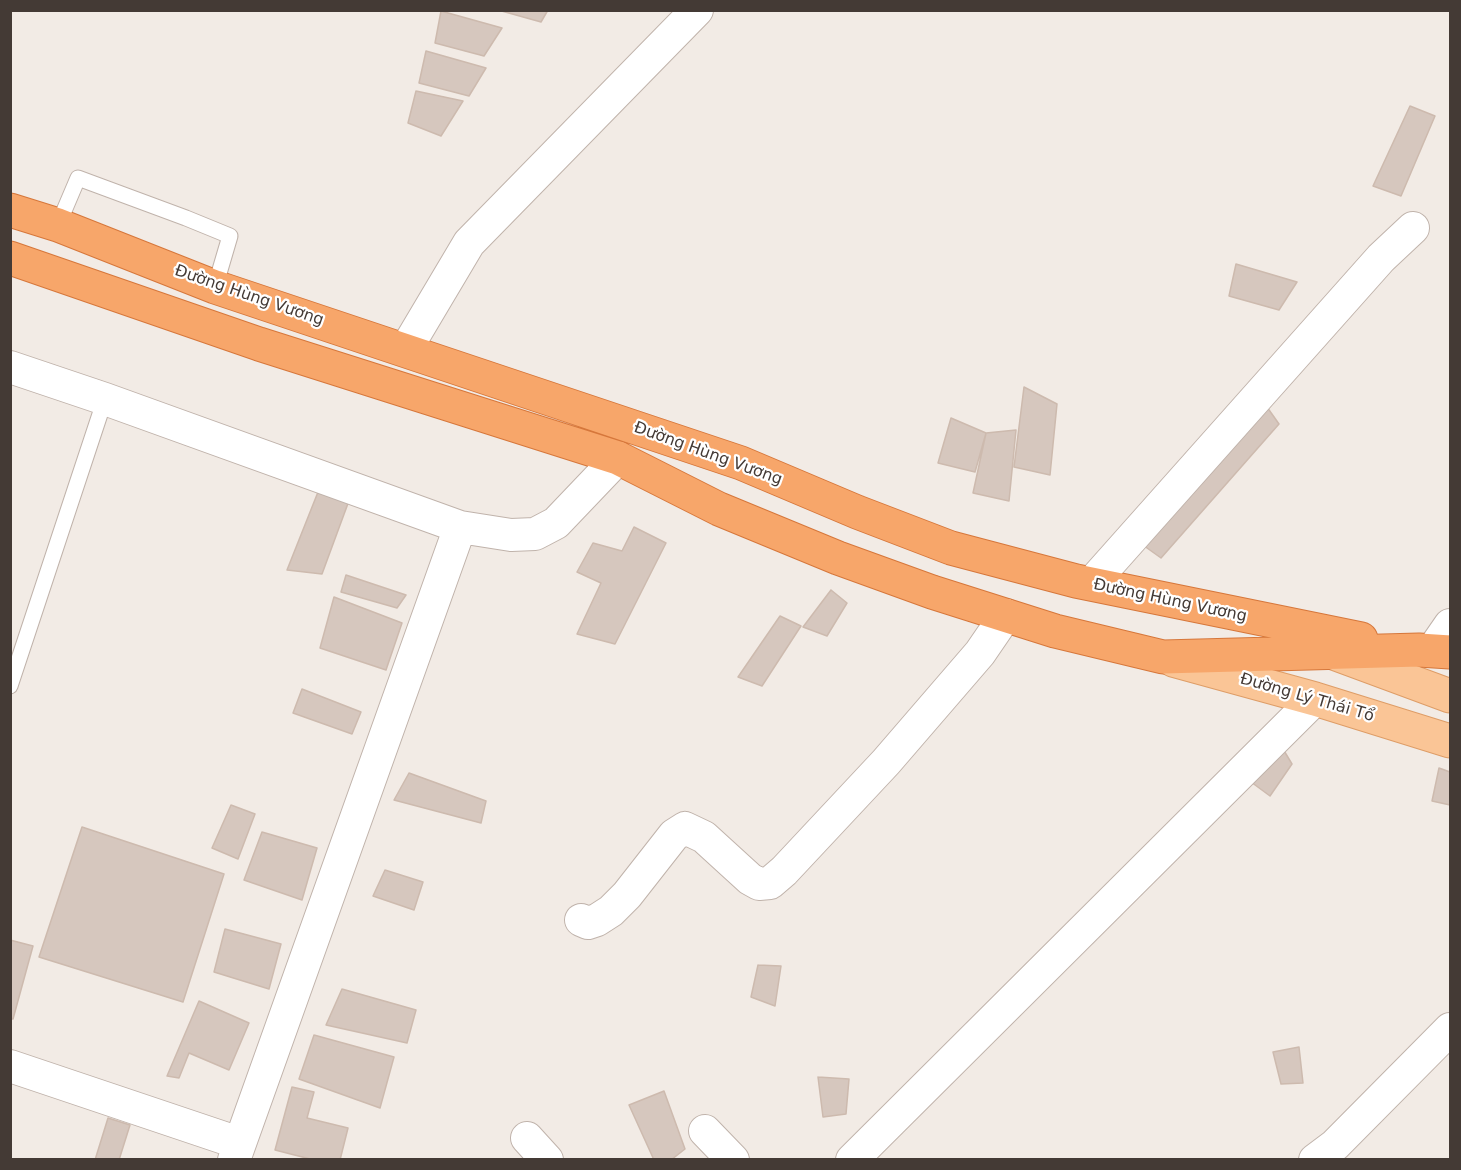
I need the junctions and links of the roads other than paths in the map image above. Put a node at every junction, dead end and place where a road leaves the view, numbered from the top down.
1 (697, 10) edge
2 (10, 210) edge
3 (58, 225) junction
4 (1413, 228) dead end
5 (10, 258) edge
6 (215, 286) junction
7 (277, 305) junction
8 (259, 344) junction
9 (406, 349) junction
10 (10, 367) edge
11 (105, 399) junction
12 (618, 458) junction
13 (460, 527) junction
14 (1091, 584) junction
15 (1181, 603) junction
16 (1006, 615) junction
17 (1438, 644) edge
18 (1332, 653) junction
19 (1163, 657) junction
20 (10, 686) edge
21 (1450, 696) edge
22 (1315, 699) junction
23 (1450, 741) edge
24 (581, 920) dead end
25 (1450, 1029) edge
26 (10, 1066) edge
27 (705, 1131) dead end
28 (237, 1151) edge
29 (734, 1160) edge
30 (852, 1160) edge
31 (1315, 1160) edge

1 - 9 street
2 - 3 highway, Đường Hùng Vương
3 - 6 highway, Đường Hùng Vương
3 - 6 lane
4 - 14 street
5 - 8 highway, Đường Hùng Vương
6 - 7 highway, Đường Hùng Vương
7 - 8 highway
7 - 9 highway, Đường Hùng Vương
8 - 12 highway, Đường Hùng Vương
9 - 14 highway, Đường Hùng Vương
10 - 11 street
11 - 13 street
11 - 20 lane
12 - 13 street
12 - 16 highway, Đường Hùng Vương
13 - 28 street
14 - 15 highway, Đường Hùng Vương
15 - 17 highway, Đường Hùng Vương
15 - 18 main road
16 - 19 highway, Đường Hùng Vương
16 - 24 street
17 - 18 highway, Đường Hùng Vương
18 - 19 highway, Đường Hùng Vương
18 - 21 main road
19 - 22 main road, Đường Lý Thái Tổ
22 - 23 main road, Đường Lý Thái Tổ
22 - 30 street
25 - 31 street
26 - 28 street
27 - 29 street

